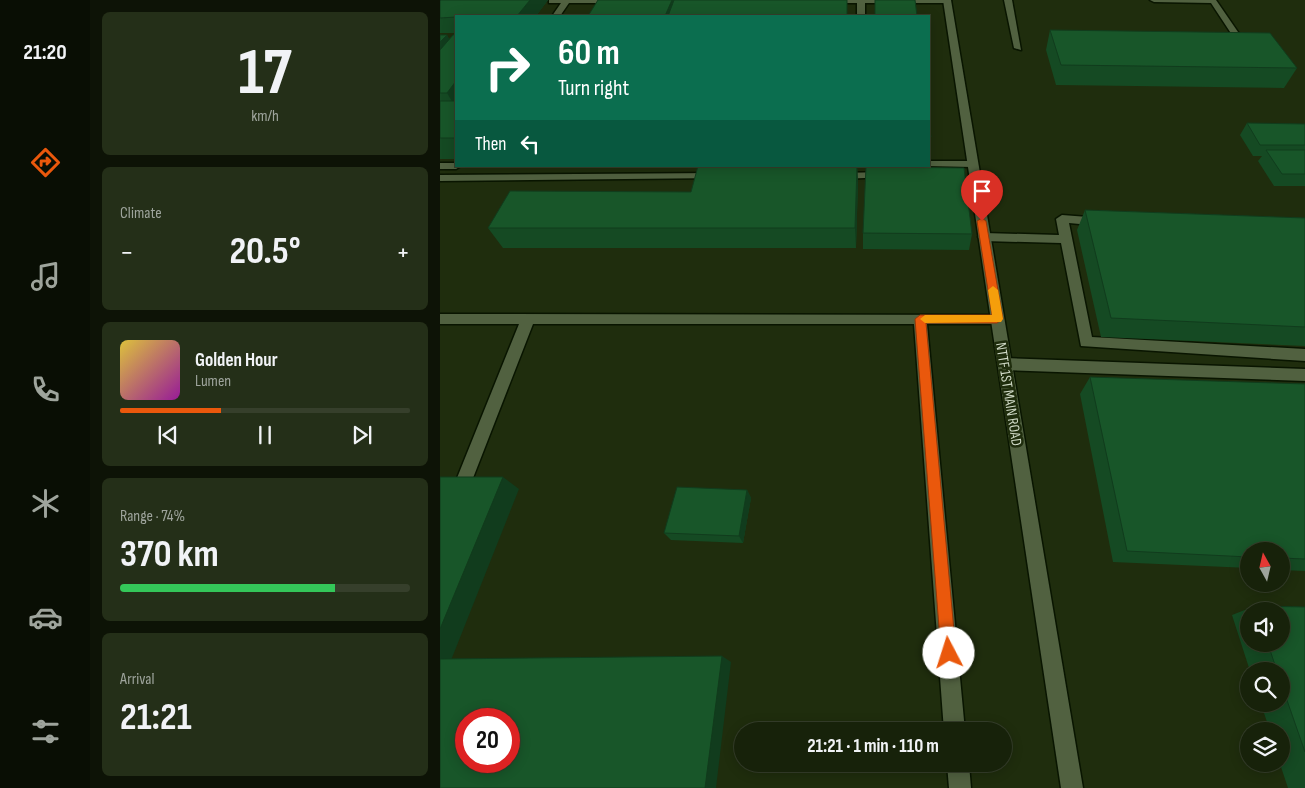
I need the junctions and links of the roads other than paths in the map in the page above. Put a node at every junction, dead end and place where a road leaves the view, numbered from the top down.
1 (947, 0) edge
2 (1008, 0) edge
3 (1154, 0) edge
4 (552, 1) dead end
5 (567, 1) junction
6 (626, 1) edge
7 (822, 1) edge
8 (862, 1) edge
9 (557, 15) edge
10 (861, 15) edge
11 (1018, 48) dead end
12 (1244, 48) edge
13 (440, 166) edge
14 (455, 166) edge
15 (929, 169) edge
16 (974, 169) junction
17 (901, 175) edge
18 (724, 176) edge
19 (822, 176) edge
20 (440, 178) edge
21 (1110, 222) edge
22 (984, 236) junction
23 (1065, 239) junction
24 (440, 319) edge
25 (528, 319) junction
26 (920, 319) junction
27 (997, 319) junction
28 (1305, 355) edge
29 (1005, 364) junction
30 (1305, 375) edge
31 (465, 478) edge
32 (955, 722) edge
33 (959, 772) edge
34 (960, 788) edge
35 (1072, 788) edge

1 - 8 street
1 - 16 street, NTTF 1ST MAIN ROAD
2 - 11 street
3 - 12 street
4 - 5 street
5 - 6 street
5 - 9 street
7 - 8 street
8 - 10 street
13 - 14 street
15 - 16 street
16 - 22 street, NTTF 1ST MAIN ROAD
17 - 19 street
18 - 20 street
21 - 23 street
22 - 23 street
22 - 27 street, NTTF 1ST MAIN ROAD
23 - 28 street
24 - 25 street
25 - 26 street
25 - 31 street
26 - 27 street
26 - 32 street
27 - 29 street, NTTF 1ST MAIN ROAD
29 - 30 street
29 - 35 street, NTTF 1ST MAIN ROAD
33 - 34 street

